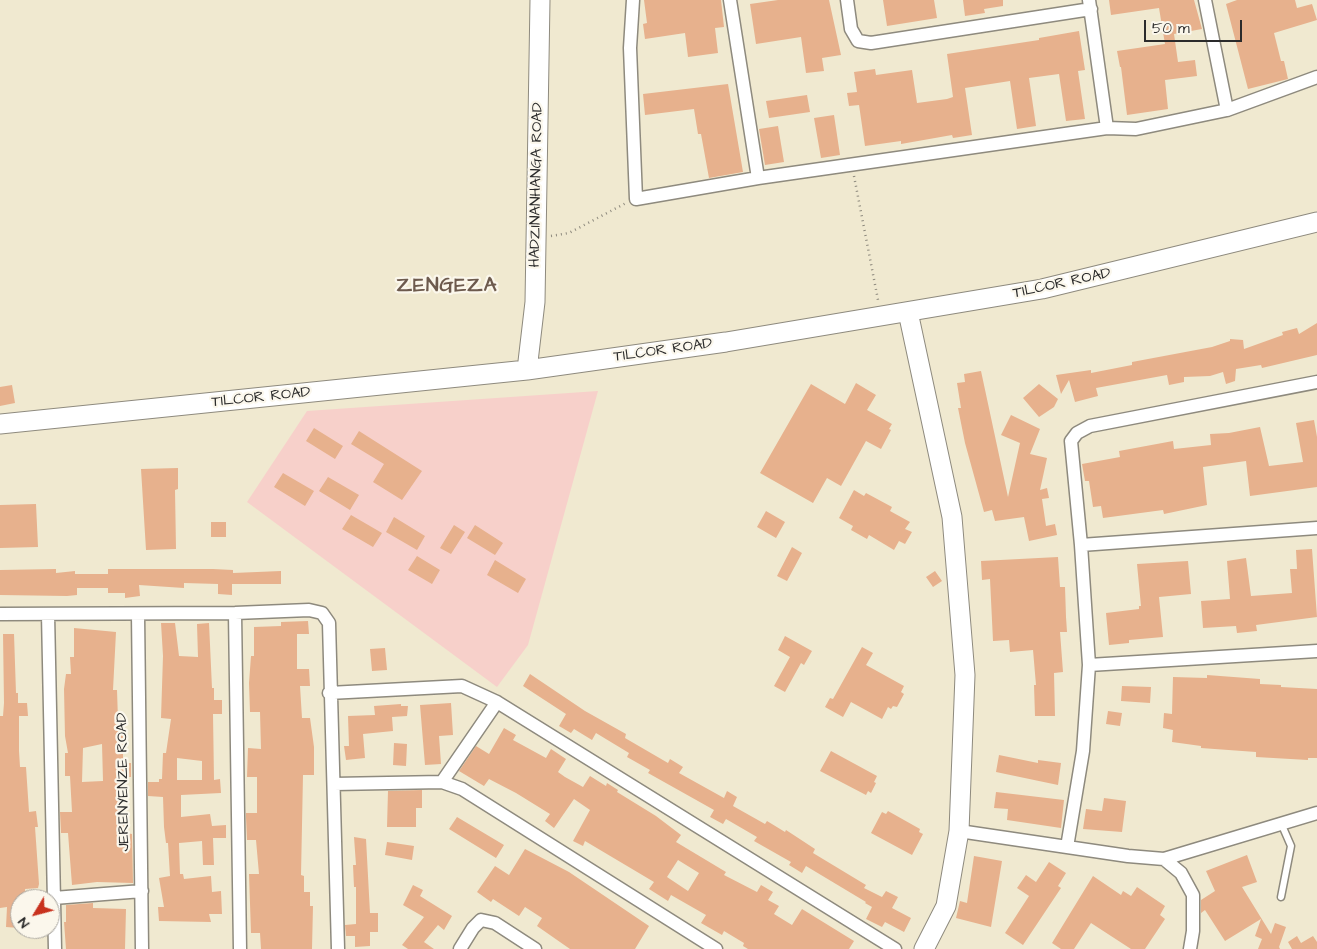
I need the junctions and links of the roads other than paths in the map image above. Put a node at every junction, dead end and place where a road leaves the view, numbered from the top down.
1 (540, 0) edge
2 (634, 0) edge
3 (730, 0) edge
4 (847, 0) edge
5 (1205, 0) edge
6 (1090, 5) edge
7 (1317, 77) edge
8 (1226, 110) junction
9 (1107, 128) junction
10 (758, 178) junction
11 (1317, 222) edge
12 (908, 312) junction
13 (527, 370) junction
14 (1317, 382) edge
15 (0, 424) edge
16 (1317, 528) edge
17 (1081, 545) junction
18 (235, 613) junction
19 (0, 614) edge
20 (48, 614) junction
21 (138, 614) junction
22 (1317, 651) edge
23 (1089, 665) junction
24 (329, 692) junction
25 (497, 702) junction
26 (442, 782) junction
27 (334, 784) junction
28 (1317, 813) edge
29 (1281, 822) junction
30 (959, 831) junction
31 (1067, 847) junction
32 (1164, 859) junction
33 (54, 889) edge
34 (142, 891) junction
35 (1280, 897) dead end
36 (60, 898) edge
37 (142, 949) edge
38 (240, 949) edge
39 (338, 949) edge
40 (460, 949) edge
41 (536, 949) edge
42 (716, 949) edge
43 (895, 949) edge
44 (924, 949) edge
45 (1190, 949) edge

1 - 13 street, HADZINANHANGA ROAD
2 - 10 street
3 - 10 street
4 - 6 street
5 - 8 street
6 - 9 street
7 - 8 street
8 - 9 street
9 - 10 street
11 - 12 street, TILCOR ROAD
12 - 13 street, TILCOR ROAD
12 - 30 street
13 - 15 street, TILCOR ROAD
14 - 17 street
16 - 17 street
17 - 23 street
18 - 21 street
18 - 24 street
18 - 38 street
19 - 20 street
20 - 21 street
20 - 33 street
21 - 34 street, JERENYENZE ROAD
22 - 23 street
23 - 31 street
24 - 25 street
24 - 27 street
25 - 26 street
25 - 43 street
26 - 27 street
26 - 42 street
27 - 39 street
28 - 29 street
29 - 32 street
29 - 35 lane
30 - 31 street
30 - 44 street
31 - 32 street
32 - 45 street
34 - 36 street
34 - 37 street, JERENYENZE ROAD
40 - 41 street

